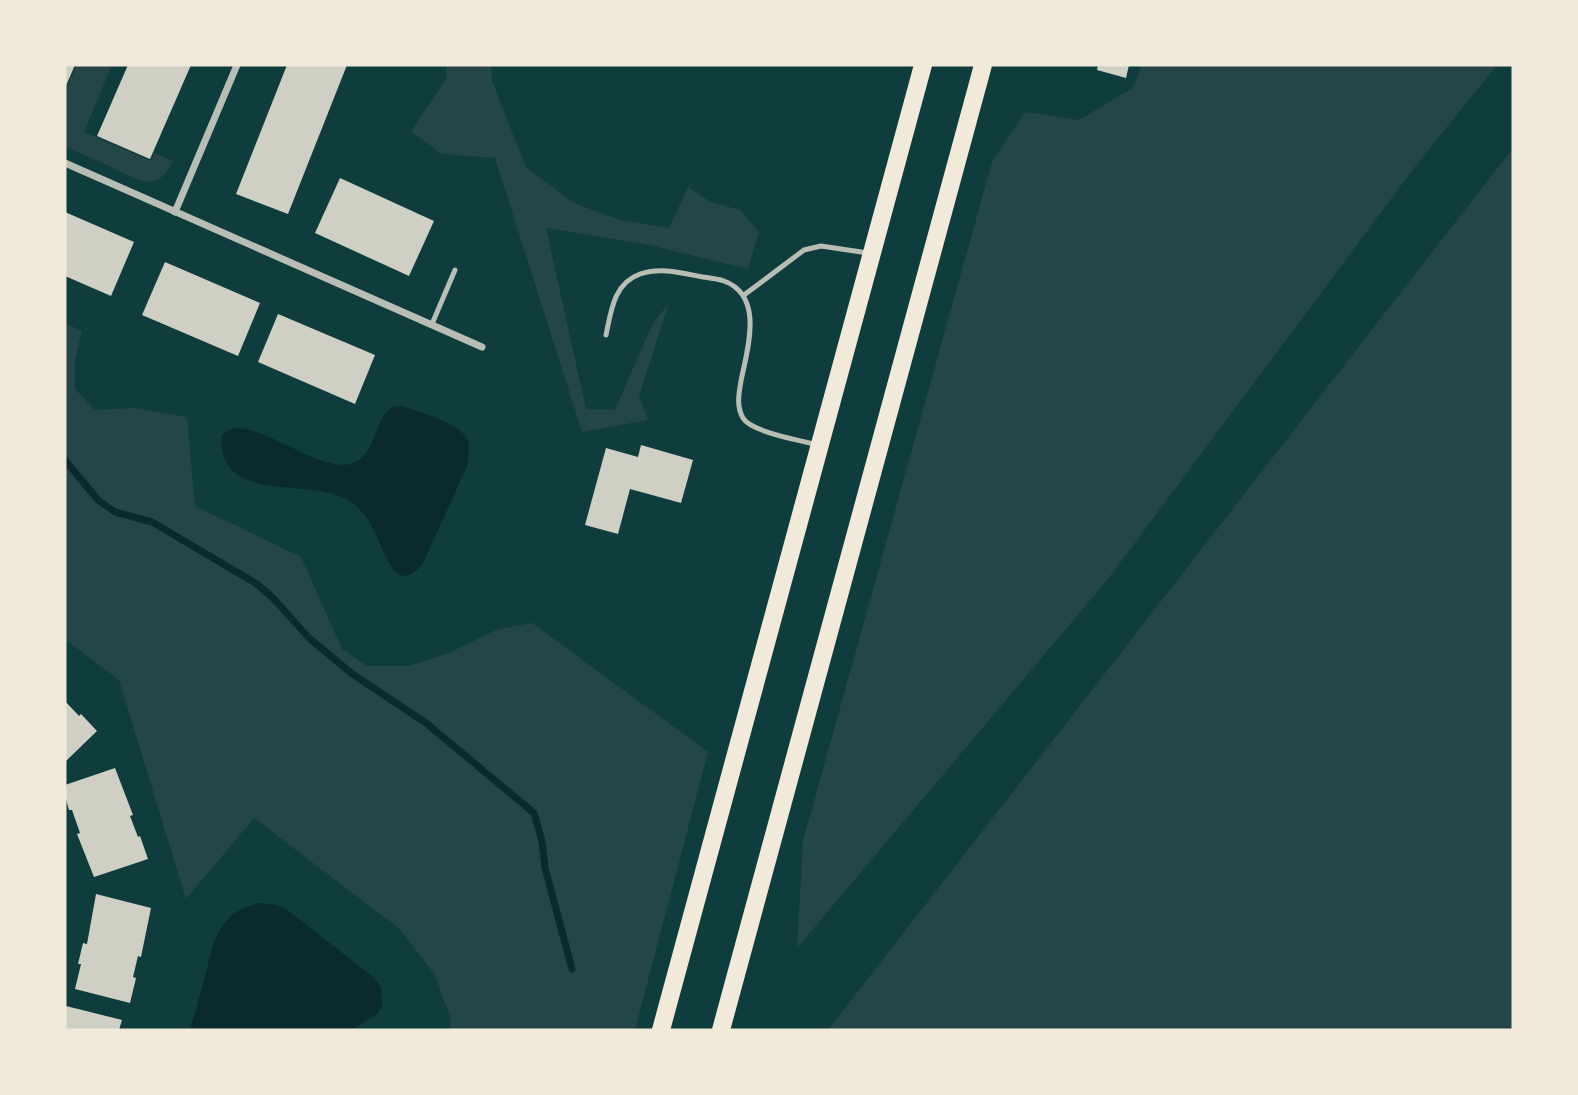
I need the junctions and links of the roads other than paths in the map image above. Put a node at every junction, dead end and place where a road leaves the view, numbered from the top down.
1 (237, 65) edge
2 (923, 65) edge
3 (984, 65) edge
4 (65, 163) edge
5 (175, 212) junction
6 (872, 253) junction
7 (456, 270) dead end
8 (744, 295) junction
9 (432, 324) junction
10 (606, 335) dead end
11 (482, 347) dead end
12 (820, 446) junction
13 (661, 1030) edge
14 (721, 1030) edge

1 - 5 street
2 - 6 highway
3 - 14 highway
4 - 5 street
5 - 9 street
6 - 8 lane
6 - 12 highway
7 - 9 lane
8 - 10 lane
8 - 12 lane
9 - 11 street
12 - 13 highway

